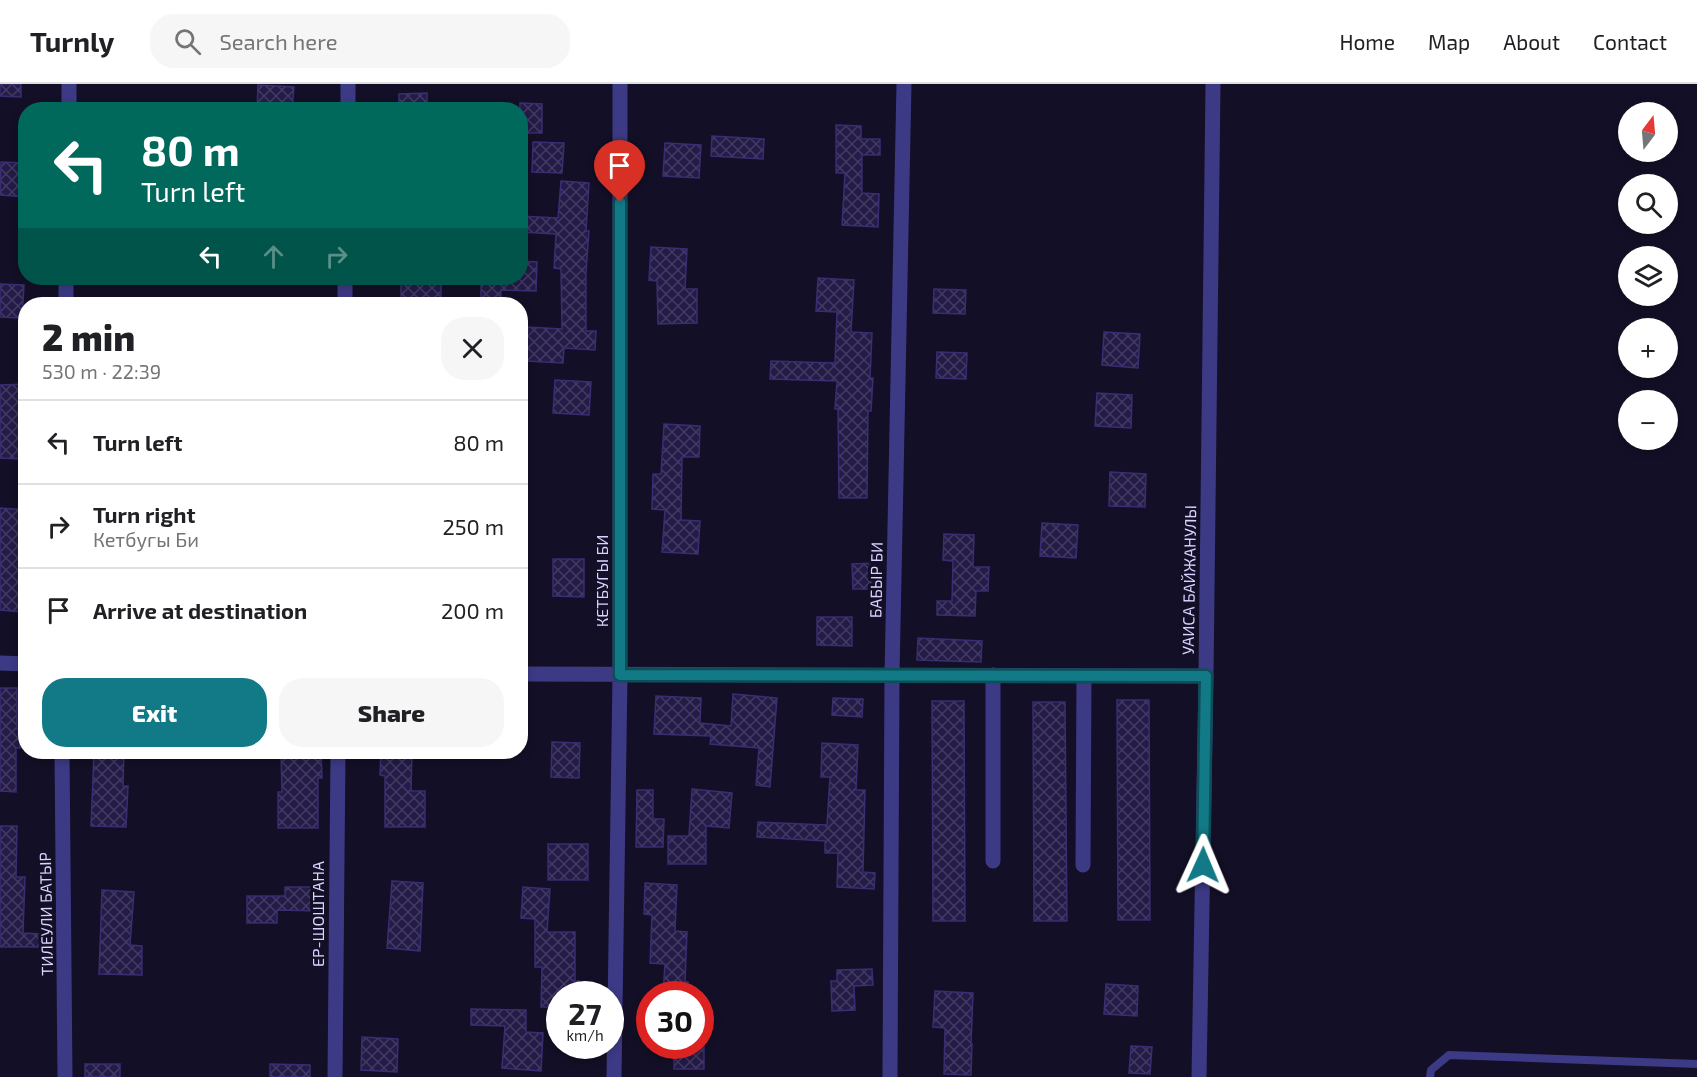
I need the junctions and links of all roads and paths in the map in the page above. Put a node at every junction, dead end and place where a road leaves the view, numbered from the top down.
1 (69, 84) edge
2 (348, 84) edge
3 (620, 84) edge
4 (904, 84) edge
5 (1213, 84) edge
6 (69, 102) edge
7 (348, 102) edge
8 (0, 663) edge
9 (18, 664) edge
10 (528, 674) edge
11 (620, 675) junction
12 (892, 675) junction
13 (993, 675) junction
14 (1084, 676) junction
15 (1206, 676) junction
16 (62, 759) edge
17 (338, 759) edge
18 (993, 861) dead end
19 (1083, 865) dead end
20 (1697, 1064) edge
21 (65, 1077) edge
22 (335, 1077) edge
23 (614, 1077) edge
24 (890, 1077) edge
25 (1199, 1077) edge
26 (1430, 1077) edge

1 - 6 street
2 - 7 street
3 - 11 street, КЕТБУГЫ БИ
4 - 12 street, БАБЫР БИ
5 - 15 street, УАИСА БАЙЖАНУЛЫ
8 - 9 street
10 - 11 street
11 - 12 street
11 - 23 street, КЕТБУГЫ БИ
12 - 13 street
12 - 24 street, БАБЫР БИ
13 - 14 street
13 - 18 street
14 - 15 street
14 - 19 street
15 - 25 street, УАИСА БАЙЖАНУЛЫ
16 - 21 street, ТИЛЕУЛИ БАТЫР
17 - 22 street, ЕР-ШОШТАНА
20 - 26 lane

